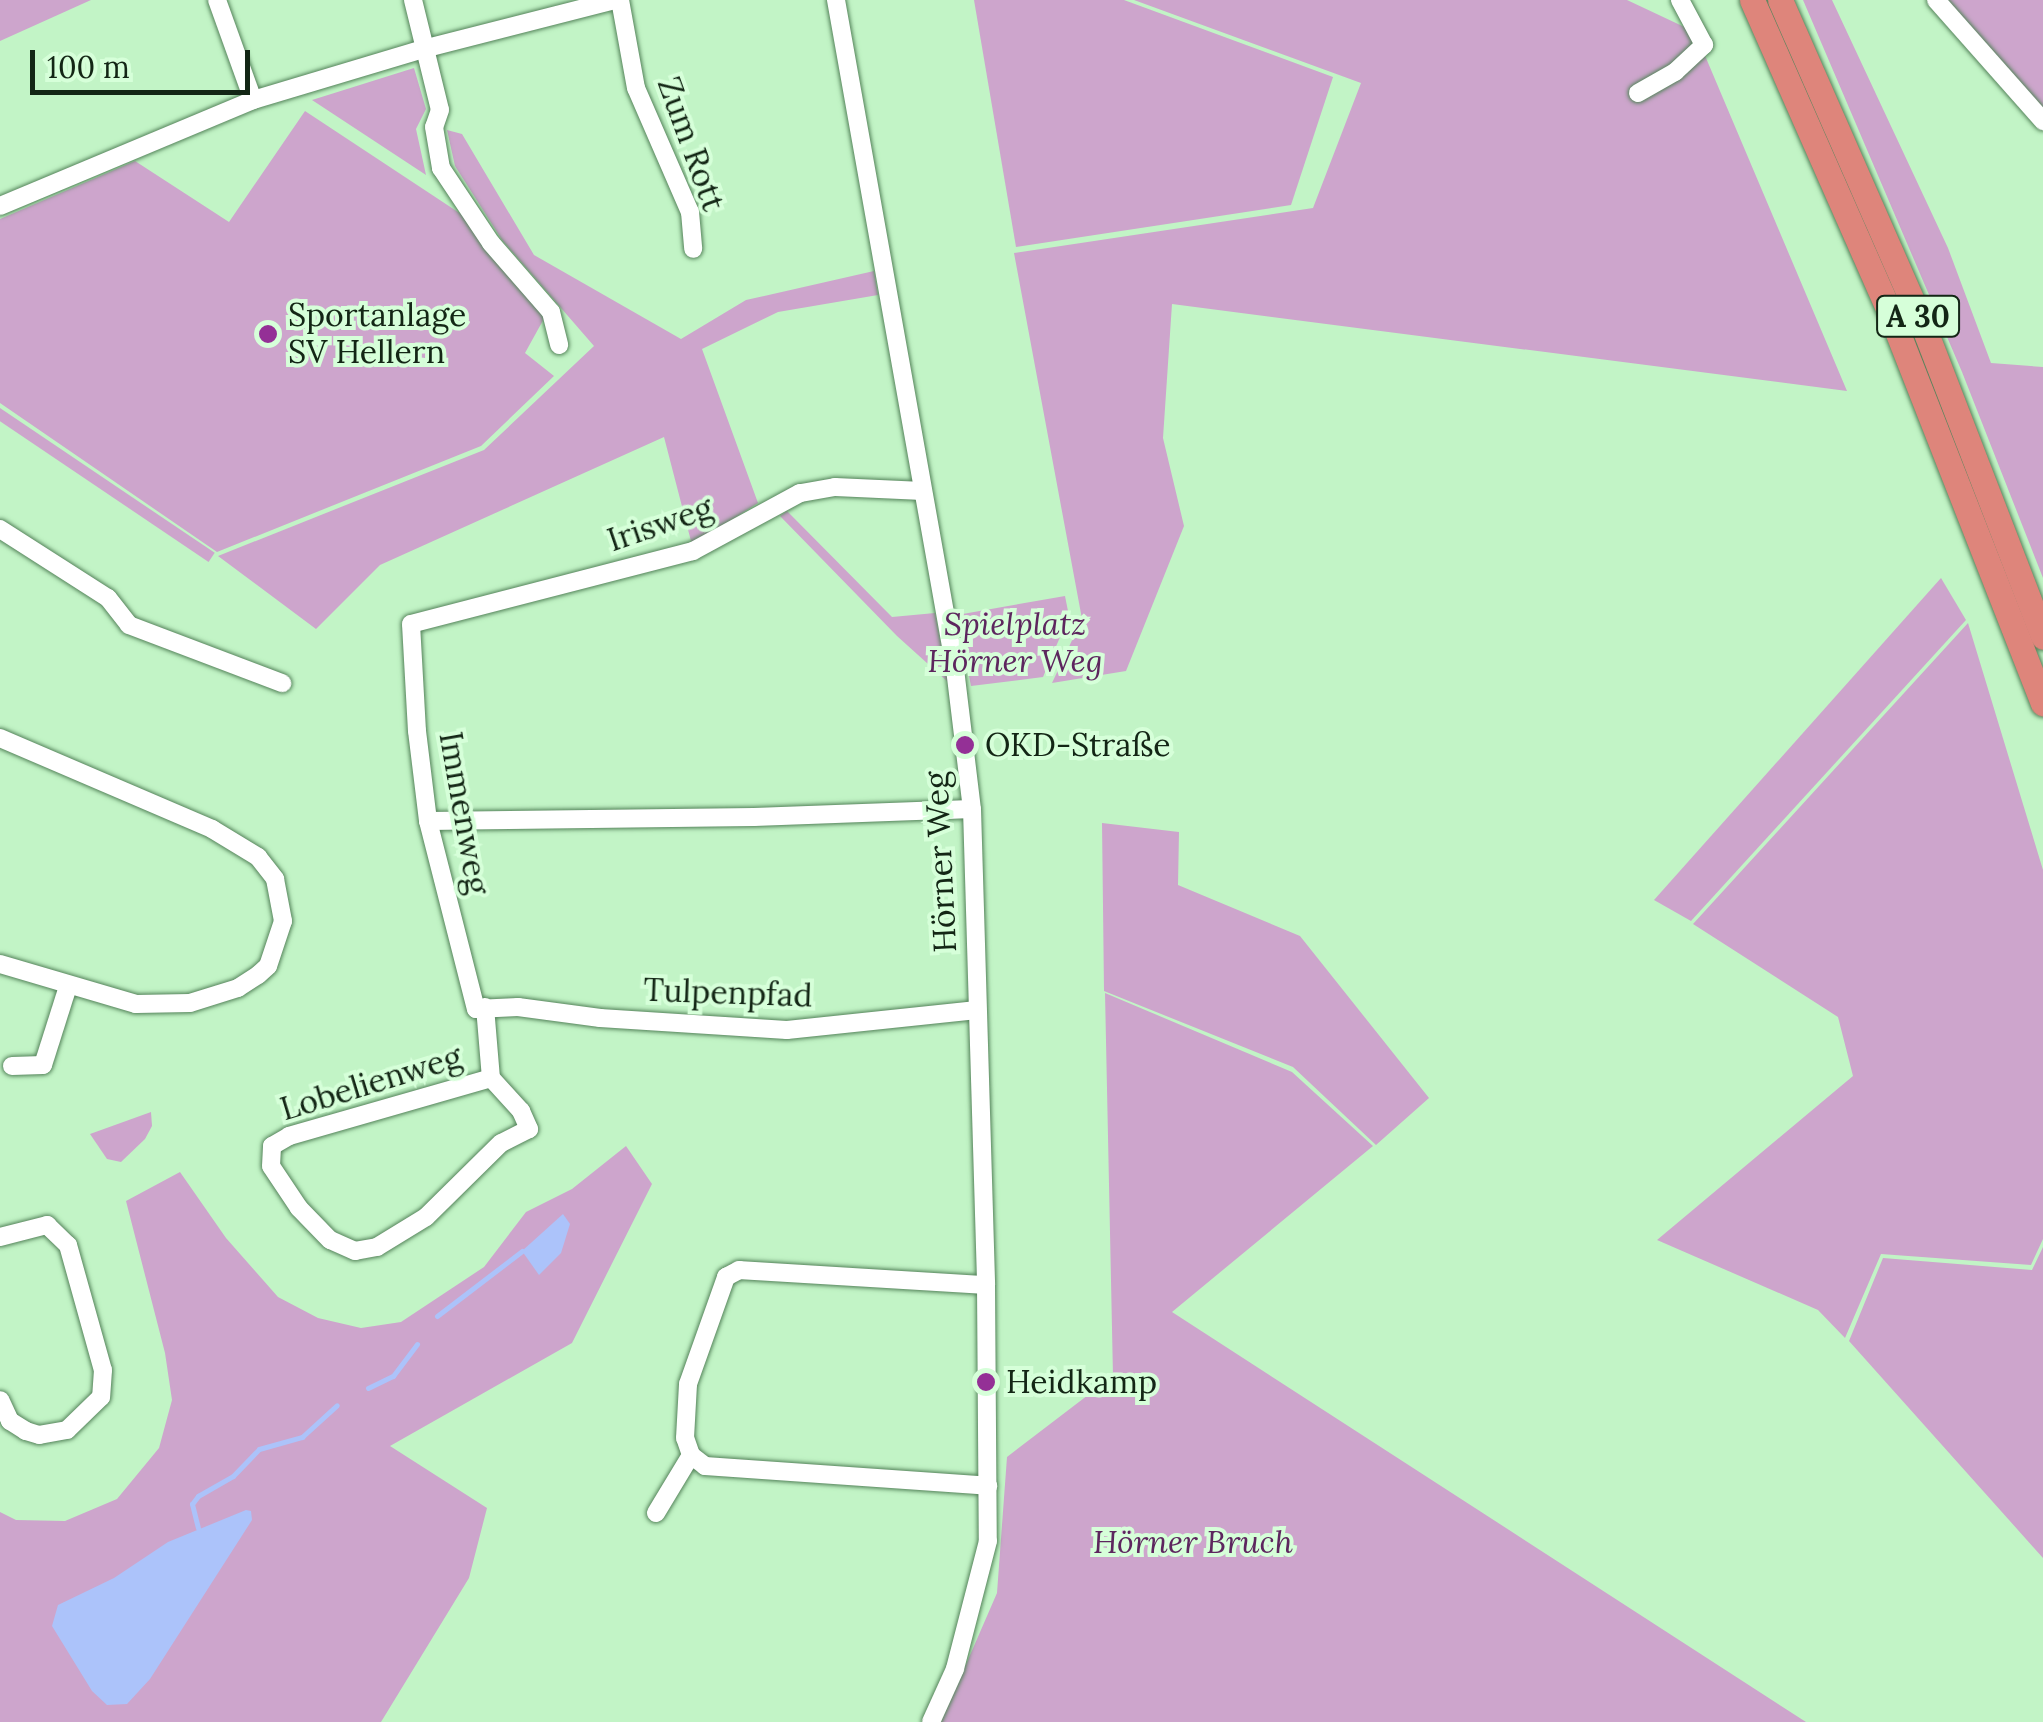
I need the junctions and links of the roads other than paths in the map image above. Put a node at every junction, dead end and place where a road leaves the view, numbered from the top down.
1 (217, 0) edge
2 (413, 0) edge
3 (617, 0) edge
4 (836, 0) edge
5 (1680, 0) edge
6 (1752, 0) edge
7 (1780, 0) edge
8 (1936, 0) edge
9 (423, 49) junction
10 (1638, 94) dead end
11 (253, 100) junction
12 (2043, 121) edge
13 (0, 206) edge
14 (692, 250) dead end
15 (559, 344) dead end
16 (923, 492) junction
17 (0, 529) edge
18 (411, 624) joint
19 (2043, 638) edge
20 (282, 683) dead end
21 (2043, 704) edge
22 (0, 738) edge
23 (972, 808) junction
24 (428, 821) junction
25 (0, 964) edge
26 (68, 986) junction
27 (481, 1008) junction
28 (977, 1010) junction
29 (12, 1066) dead end
30 (491, 1078) junction
31 (0, 1236) edge
32 (986, 1285) junction
33 (0, 1400) edge
34 (691, 1455) junction
35 (988, 1486) junction
36 (656, 1513) dead end
37 (931, 1722) edge

1 - 11 street
2 - 9 street
3 - 9 street
3 - 14 street, Zum Rott
4 - 16 street, Hörner Weg
5 - 10 street
6 - 21 highway, A 30
7 - 19 highway, A 30
8 - 12 street
9 - 11 street
9 - 15 street
11 - 13 street
16 - 18 street, Irisweg
16 - 23 street, Hörner Weg
17 - 20 street
18 - 24 street, Immenweg
22 - 26 street
23 - 24 street
23 - 28 street, Hörner Weg
24 - 27 street, Immenweg
25 - 26 street
26 - 29 street
27 - 28 street, Tulpenpfad
27 - 30 street, Lobelienweg
28 - 32 street, Hörner Weg
30 - 30 street, Lobelienweg
31 - 33 street
32 - 34 street
32 - 35 street, Hörner Weg
34 - 35 street
34 - 36 street
35 - 37 street, Hörner Weg

